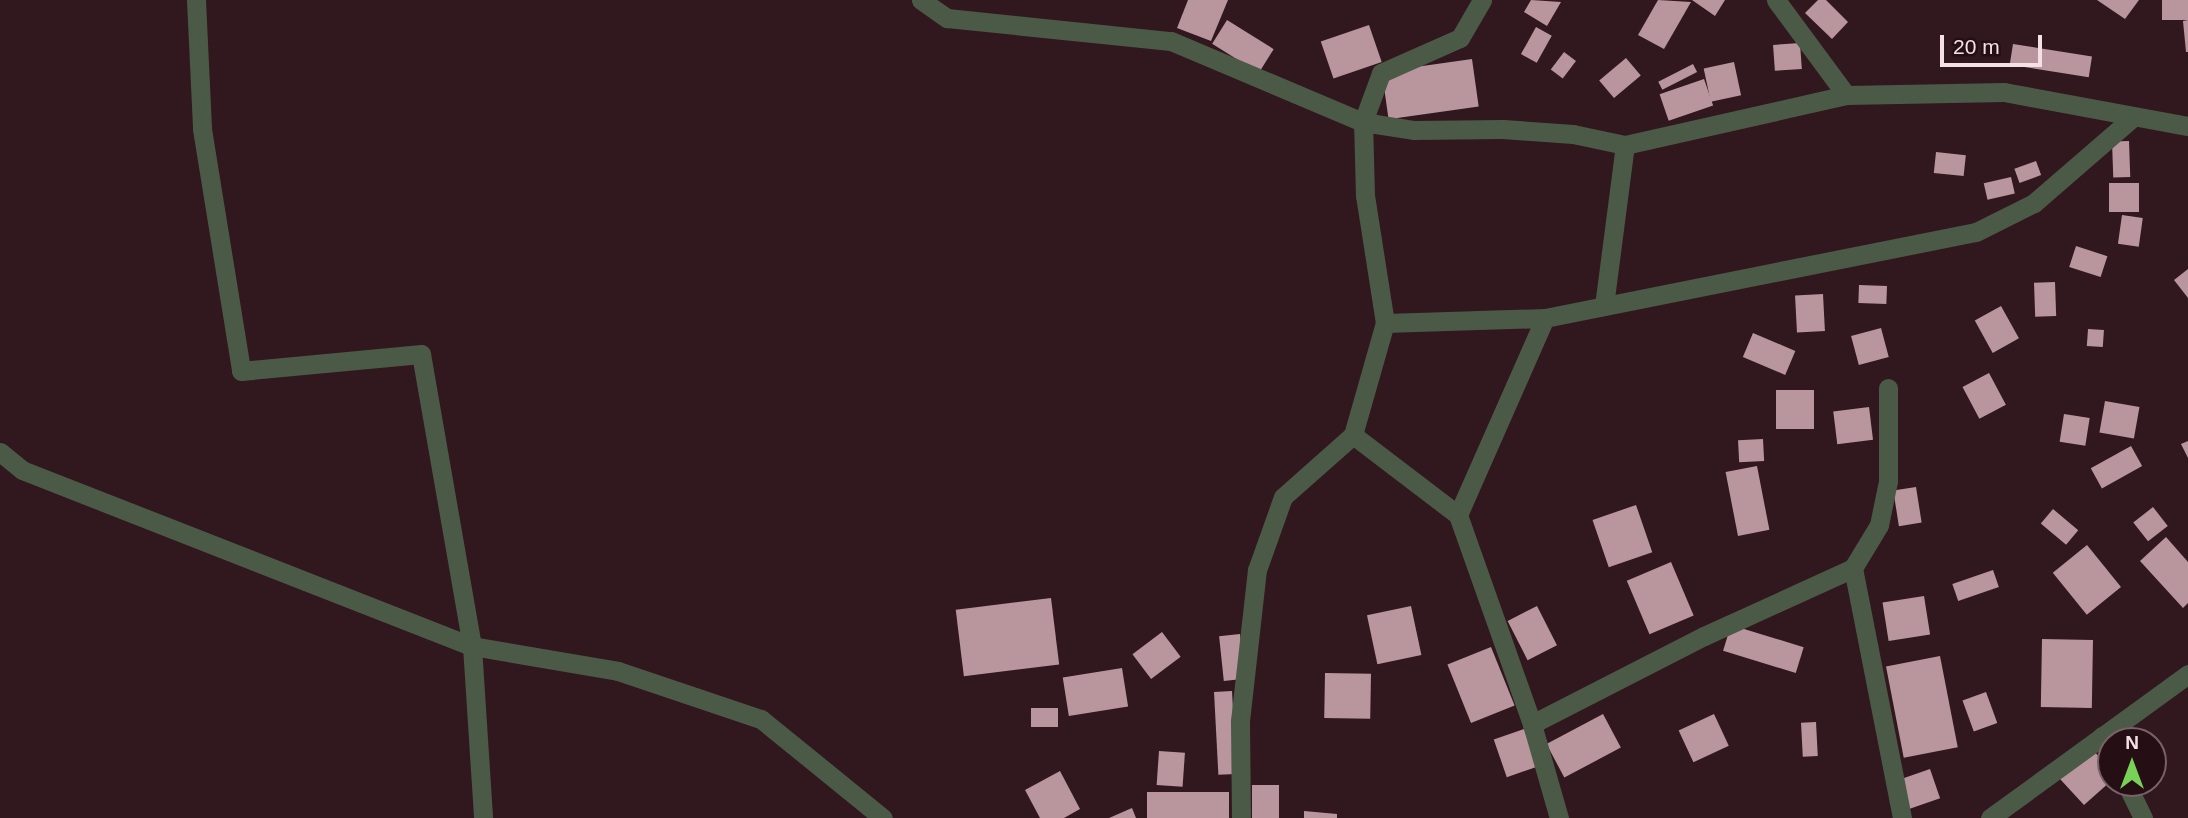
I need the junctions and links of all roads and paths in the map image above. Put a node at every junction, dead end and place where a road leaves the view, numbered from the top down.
1 (196, 0) edge
2 (921, 0) edge
3 (1482, 0) edge
4 (1776, 0) edge
5 (1846, 95) junction
6 (2133, 118) junction
7 (1363, 122) junction
8 (2188, 126) edge
9 (1625, 145) junction
10 (1604, 306) junction
11 (1545, 318) junction
12 (1385, 323) junction
13 (1888, 388) dead end
14 (1353, 435) junction
15 (0, 453) edge
16 (1458, 515) junction
17 (1853, 568) junction
18 (472, 646) junction
19 (2188, 674) edge
20 (1532, 724) junction
21 (2114, 727) edge
22 (2097, 740) edge
23 (2133, 797) edge
24 (483, 818) edge
25 (883, 818) edge
26 (1241, 818) edge
27 (1559, 818) edge
28 (1902, 818) edge
29 (1990, 818) edge
30 (2143, 818) edge

1 - 18 street
2 - 7 street
3 - 7 street
4 - 5 street
5 - 6 street
5 - 9 street
6 - 8 street
6 - 10 street
7 - 9 street
7 - 12 street
9 - 10 street
10 - 11 street
11 - 12 street
11 - 16 street
12 - 14 street
13 - 17 street
14 - 16 street
14 - 26 street
15 - 18 street
16 - 20 street
17 - 20 street
17 - 28 street
18 - 24 street
18 - 25 street
19 - 21 street
20 - 27 street
22 - 29 street
23 - 30 street

